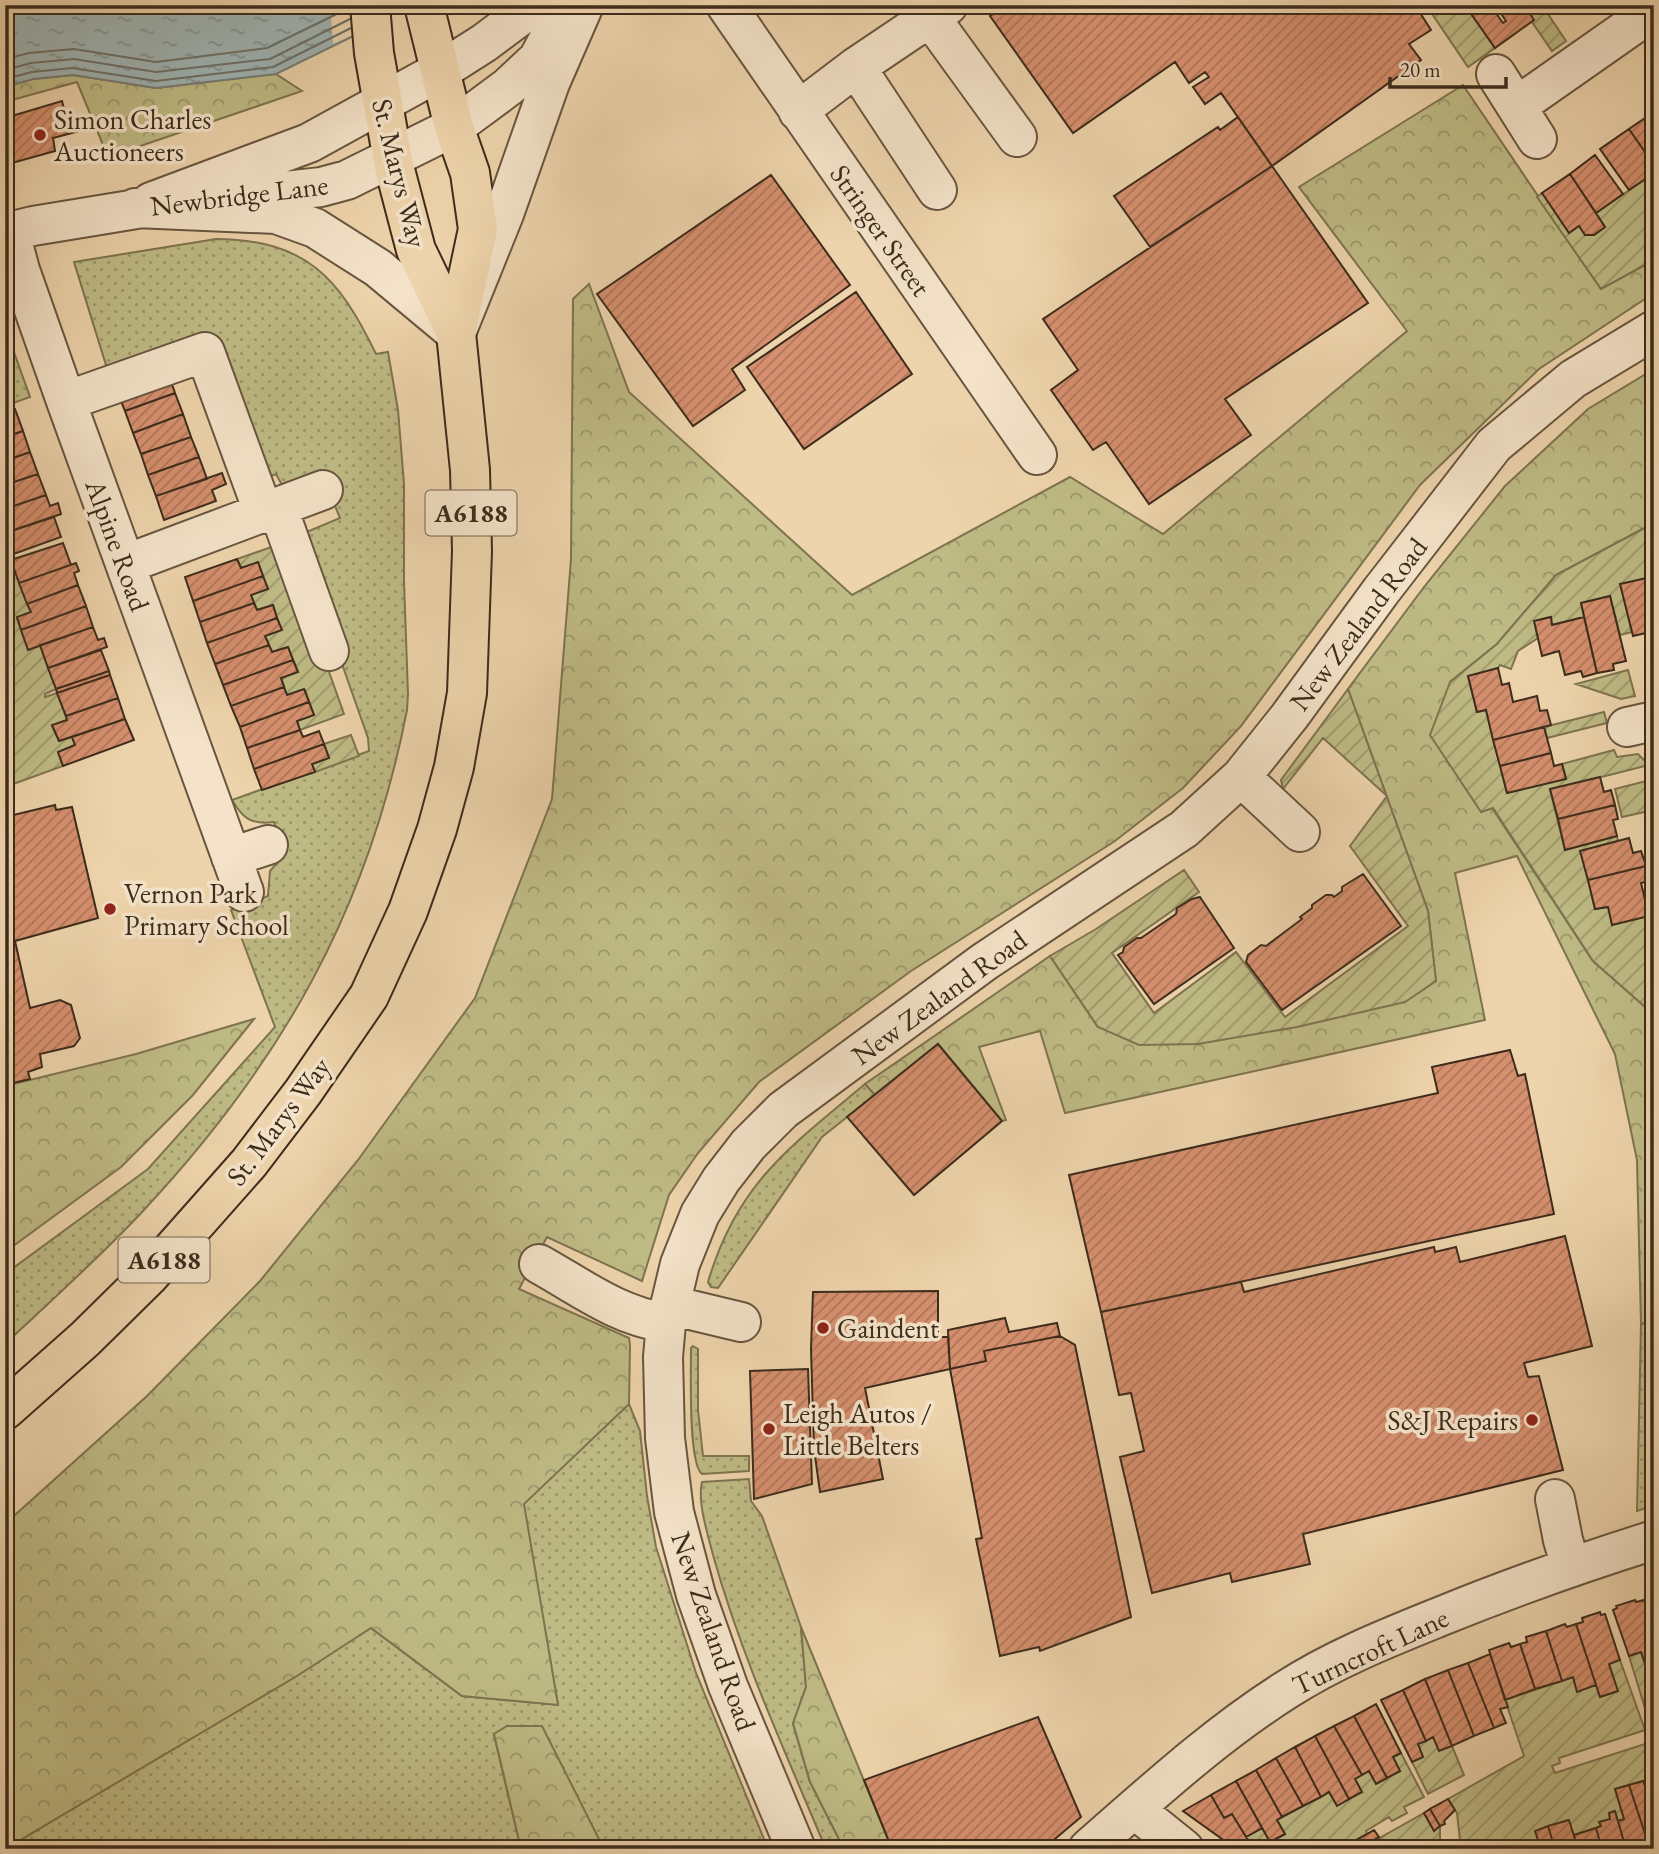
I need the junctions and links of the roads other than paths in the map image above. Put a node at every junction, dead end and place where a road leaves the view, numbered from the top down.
1 (424, 5) edge
2 (535, 5) edge
3 (569, 5) edge
4 (584, 5) edge
5 (726, 5) edge
6 (1654, 10) edge
7 (939, 11) edge
8 (371, 16) edge
9 (856, 67) junction
10 (440, 71) junction
11 (1496, 74) dead end
12 (382, 105) junction
13 (1517, 106) junction
14 (798, 111) junction
15 (454, 127) junction
16 (1017, 137) dead end
17 (1537, 139) dead end
18 (392, 156) junction
19 (937, 191) dead end
20 (135, 208) junction
21 (8, 233) edge
22 (1654, 330) edge
23 (456, 333) junction
24 (66, 401) junction
25 (1037, 454) dead end
26 (323, 490) dead end
27 (271, 511) junction
28 (126, 564) junction
29 (329, 651) dead end
30 (1241, 777) junction
31 (1300, 832) dead end
32 (268, 845) dead end
33 (230, 857) junction
34 (244, 892) dead end
35 (539, 1264) dead end
36 (668, 1314) junction
37 (741, 1322) dead end
38 (5, 1410) edge
39 (1555, 1499) dead end
40 (1654, 1540) edge
41 (1571, 1567) junction
42 (1136, 1807) junction
43 (796, 1849) edge
44 (1088, 1849) edge
45 (1184, 1849) edge

1 - 10 main road, St. Marys Way / A6188
2 - 10 street, Newbridge Lane
3 - 15 street, Newbridge Lane
4 - 23 street
5 - 14 street, Stringer Street
6 - 13 street
7 - 9 street
7 - 16 street
8 - 12 main road, St. Marys Way / A6188
9 - 14 street
9 - 19 street
10 - 12 street, Newbridge Lane
10 - 15 main road, St. Marys Way / A6188
11 - 13 street
12 - 18 main road, St. Marys Way / A6188
12 - 20 street, Newbridge Lane
13 - 17 street
14 - 25 street, Stringer Street
15 - 18 street, Newbridge Lane
15 - 23 main road, St. Marys Way / A6188
18 - 20 street, Newbridge Lane
18 - 23 main road, St. Marys Way / A6188
20 - 21 street, Newbridge Lane
20 - 23 street
21 - 24 street, Alpine Road
22 - 30 street, New Zealand Road
23 - 38 main road, St. Marys Way / A6188
24 - 27 street
24 - 28 street, Alpine Road
26 - 27 street
27 - 28 street
27 - 29 street
28 - 33 street, Alpine Road
30 - 31 street
30 - 36 street, New Zealand Road
32 - 33 street
33 - 34 street, Alpine Road
35 - 36 street
36 - 37 street
36 - 43 street, New Zealand Road
39 - 41 street
40 - 41 street, Turncroft Lane
41 - 42 street, Turncroft Lane
42 - 44 street, Turncroft Lane
42 - 45 street

